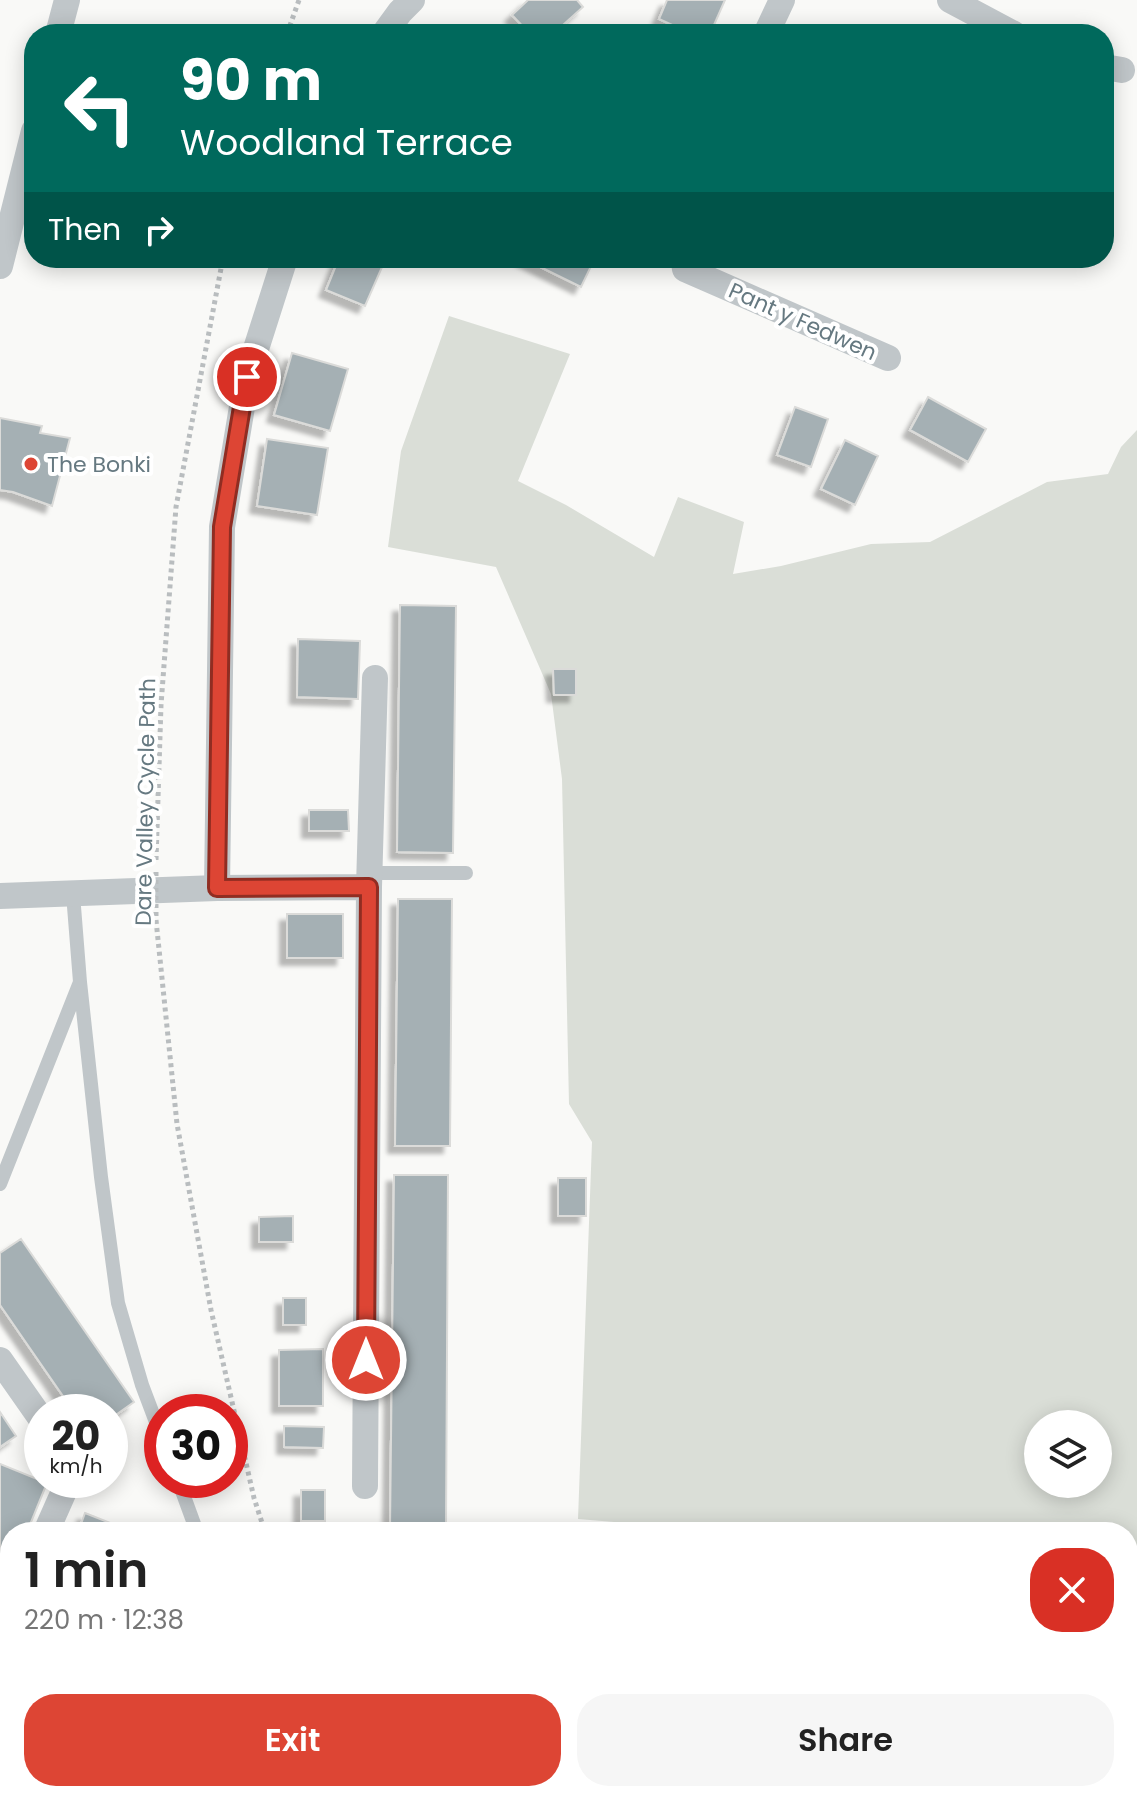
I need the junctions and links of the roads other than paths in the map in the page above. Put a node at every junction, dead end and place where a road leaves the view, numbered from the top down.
1 (67, 0) edge
2 (412, 0) edge
3 (782, 0) edge
4 (955, 1) edge
5 (61, 24) edge
6 (391, 24) edge
7 (771, 24) edge
8 (996, 24) edge
9 (24, 171) edge
10 (0, 266) edge
11 (282, 268) edge
12 (685, 268) edge
13 (888, 358) dead end
14 (375, 678) dead end
15 (466, 873) dead end
16 (369, 880) junction
17 (217, 888) junction
18 (73, 894) junction
19 (0, 896) edge
20 (80, 982) junction
21 (0, 1184) edge
22 (0, 1360) edge
23 (24, 1394) edge
24 (145, 1394) edge
25 (365, 1486) dead end
26 (61, 1498) edge
27 (185, 1498) edge
28 (50, 1522) edge
29 (193, 1522) edge

1 - 5 street
2 - 6 street
3 - 7 street
4 - 8 street
9 - 10 street
11 - 17 street
12 - 13 street, Pant y Fedwen
14 - 16 street
15 - 16 lane
16 - 17 street
16 - 25 street
17 - 18 street
18 - 19 street
18 - 20 lane
20 - 21 lane
20 - 24 lane
22 - 23 street
26 - 28 street
27 - 29 lane

